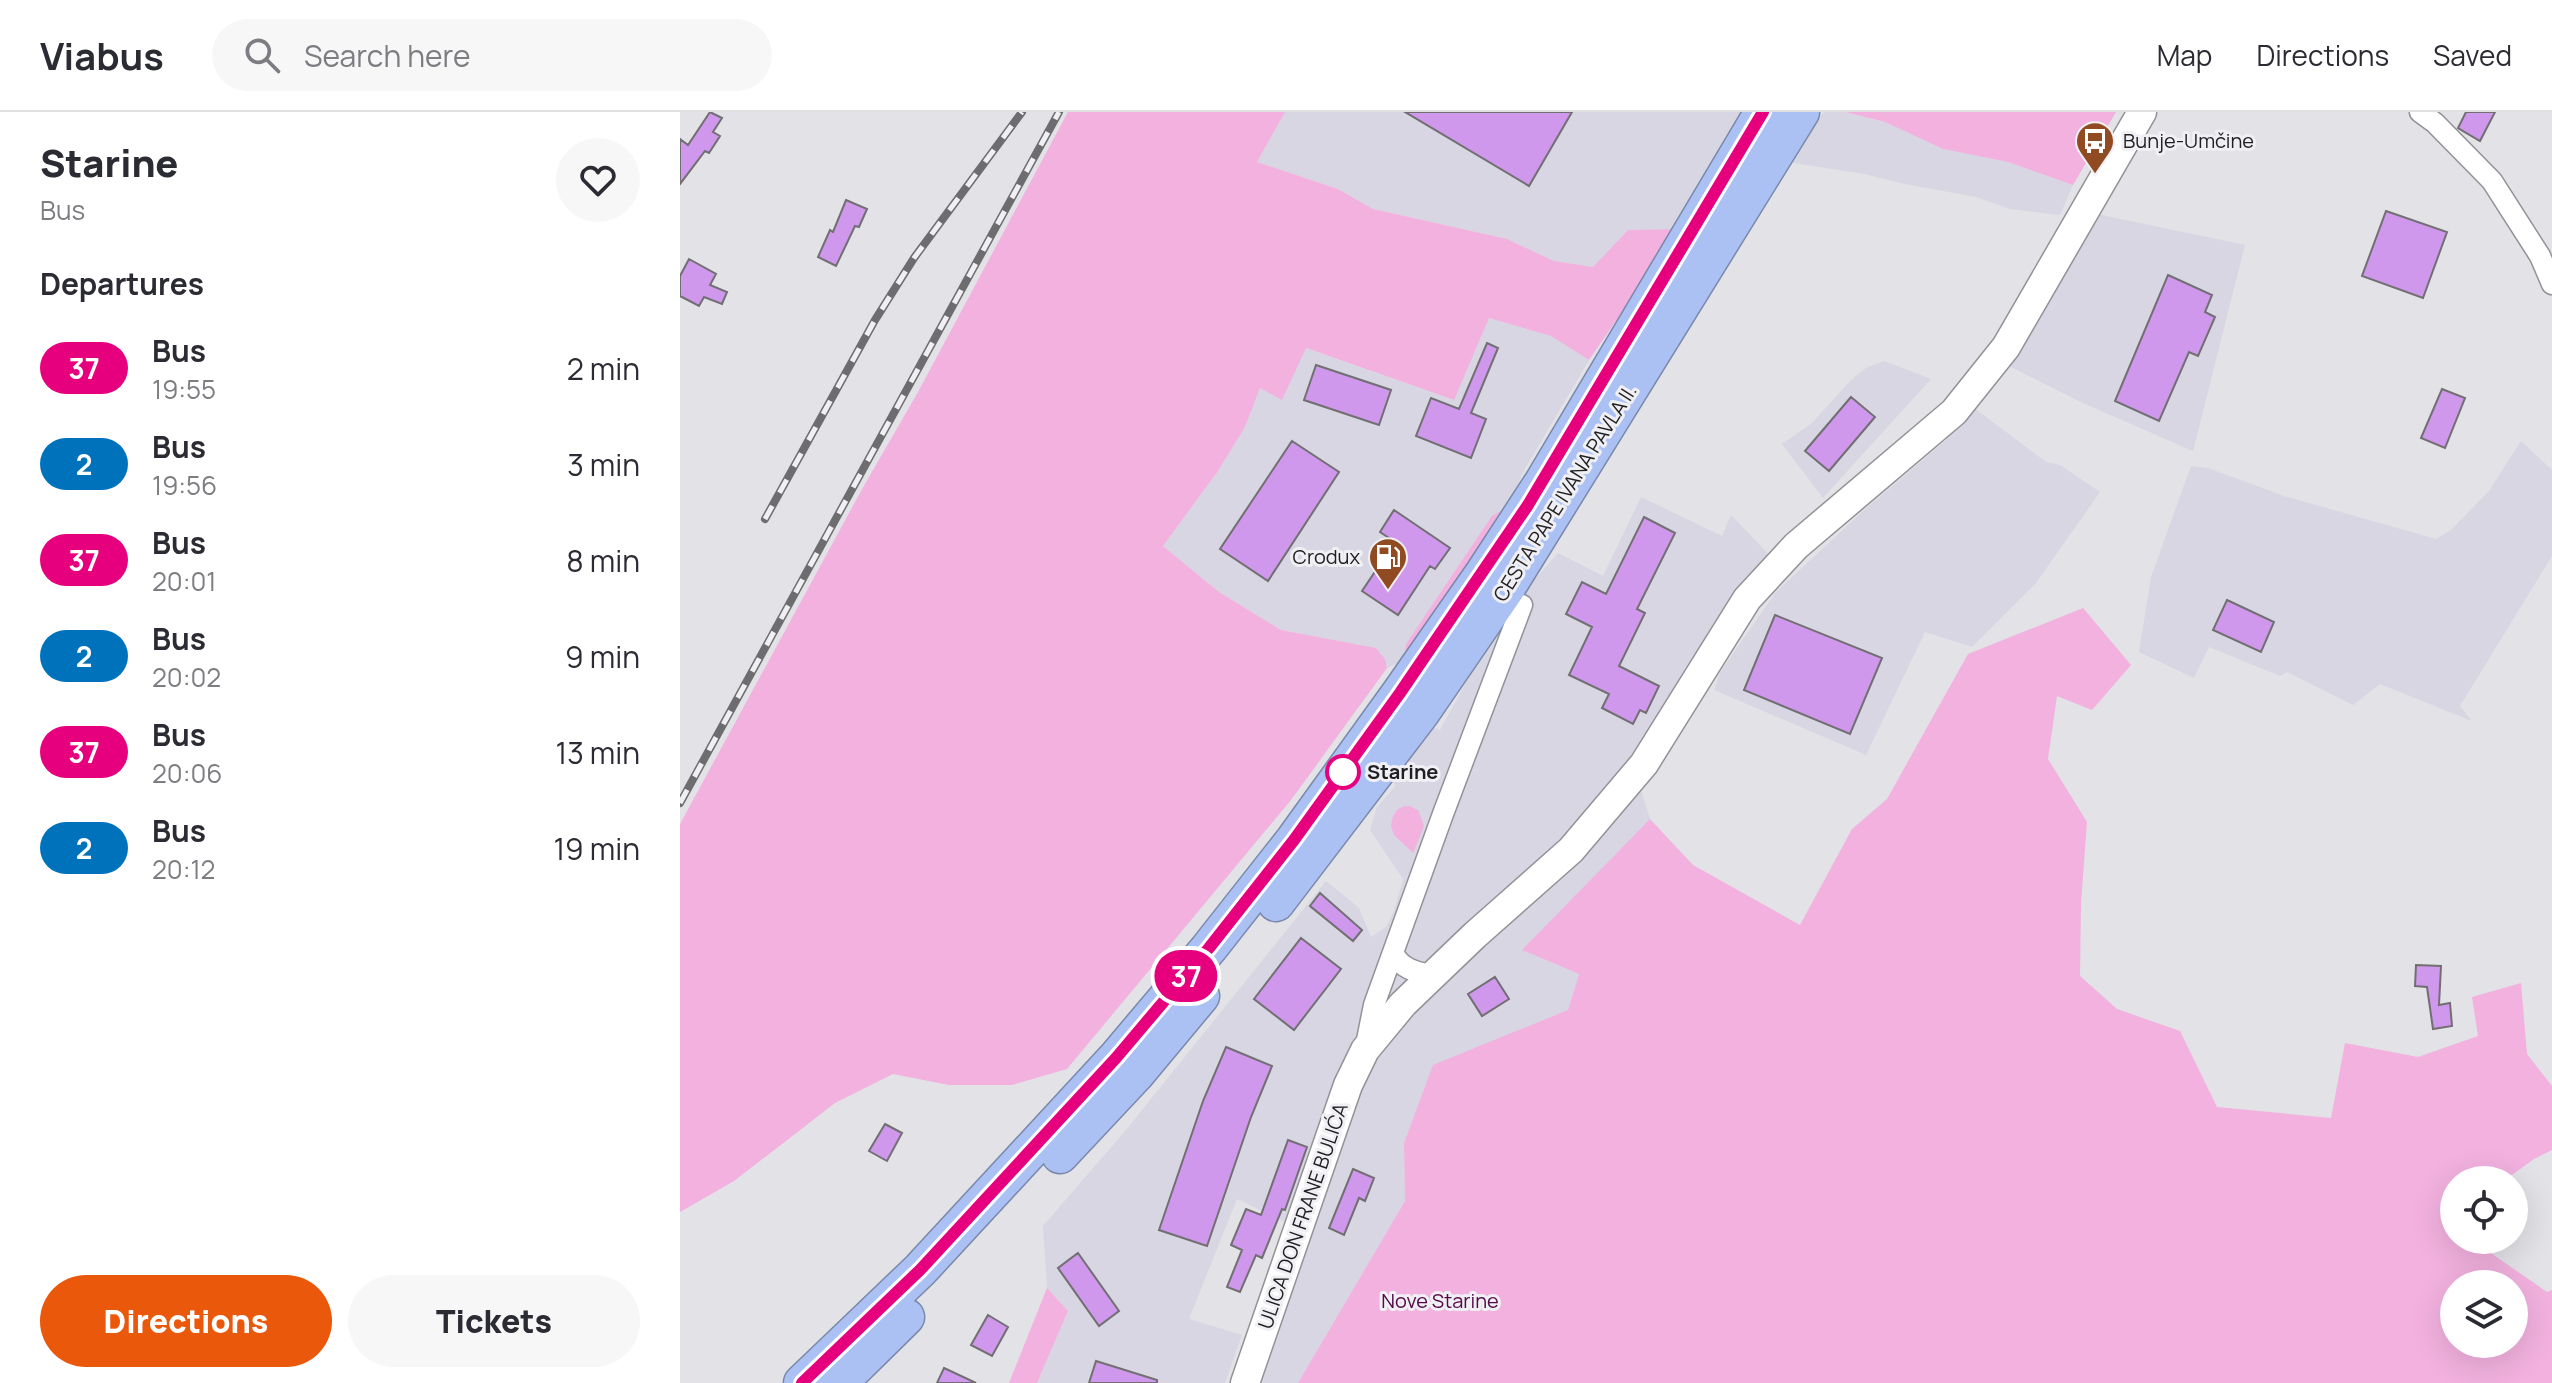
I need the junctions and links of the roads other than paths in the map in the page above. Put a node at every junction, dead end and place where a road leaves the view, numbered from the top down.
1 (1763, 112) edge
2 (1801, 112) edge
3 (2142, 112) edge
4 (2420, 112) edge
5 (2546, 249) edge
6 (2552, 284) edge
7 (1522, 605) dead end
8 (1301, 851) junction
9 (1393, 953) junction
10 (1431, 975) junction
11 (1365, 1050) junction
12 (802, 1383) edge
13 (839, 1383) edge
14 (1245, 1383) edge

1 - 8 highway, CESTA PAPE IVANA PAVLA II.
2 - 8 highway, CESTA PAPE IVANA PAVLA II.
3 - 10 street, ULICA DON FRANE BULIĆA
4 - 5 street
5 - 6 street
7 - 9 street
8 - 12 highway
8 - 13 highway
9 - 10 street
9 - 11 street
10 - 11 street, ULICA DON FRANE BULIĆA
11 - 14 street, ULICA DON FRANE BULIĆA

